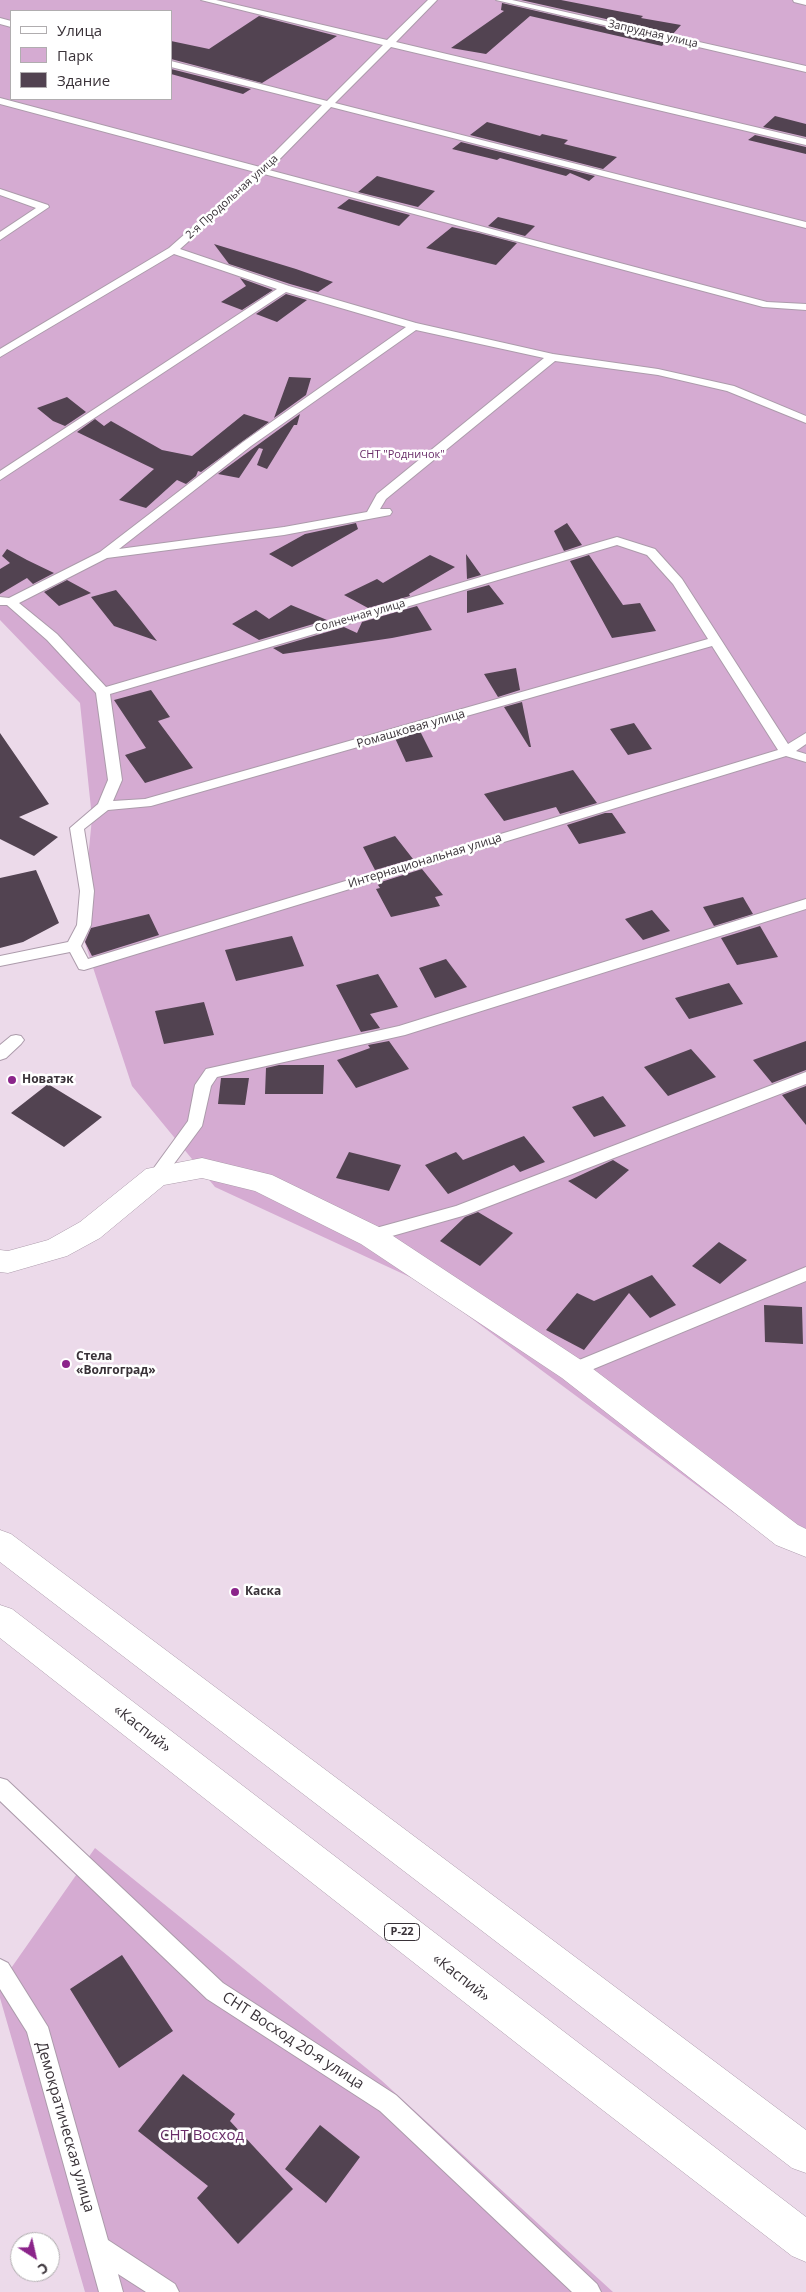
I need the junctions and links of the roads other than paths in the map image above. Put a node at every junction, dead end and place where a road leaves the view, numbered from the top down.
1 (206, 0) edge
2 (433, 0) edge
3 (500, 0) edge
4 (797, 0) edge
5 (806, 2) edge
6 (390, 44) junction
7 (172, 64) edge
8 (806, 69) edge
9 (0, 101) edge
10 (328, 104) junction
11 (806, 142) edge
12 (262, 171) junction
13 (0, 192) edge
14 (806, 225) edge
15 (0, 237) edge
16 (173, 250) junction
17 (285, 288) junction
18 (806, 307) edge
19 (414, 326) junction
20 (0, 354) edge
21 (553, 357) junction
22 (806, 420) edge
23 (0, 476) edge
24 (386, 512) dead end
25 (371, 515) junction
26 (104, 555) junction
27 (6, 602) edge
28 (716, 641) junction
29 (103, 692) junction
30 (806, 737) edge
31 (786, 752) junction
32 (806, 758) edge
33 (104, 806) junction
34 (806, 904) edge
35 (74, 946) junction
36 (0, 961) edge
37 (16, 1040) dead end
38 (0, 1054) edge
39 (806, 1078) edge
40 (156, 1176) junction
41 (371, 1236) junction
42 (0, 1261) edge
43 (806, 1274) edge
44 (573, 1370) junction
45 (806, 1542) edge
46 (0, 1544) edge
47 (0, 1619) edge
48 (0, 1788) edge
49 (0, 1970) edge
50 (806, 2154) edge
51 (806, 2242) edge
52 (98, 2247) junction
53 (111, 2292) edge
54 (167, 2292) edge
55 (589, 2292) edge

1 - 6 lane
2 - 6 lane, 2-я Продольная улица
3 - 8 lane, Запрудная улица
4 - 5 lane
6 - 10 lane, 2-я Продольная улица
6 - 11 lane
7 - 10 lane
9 - 12 lane
10 - 12 lane, 2-я Продольная улица
10 - 14 lane
12 - 16 lane, 2-я Продольная улица
12 - 18 lane
13 - 15 lane
16 - 17 lane
16 - 20 lane, 2-я Продольная улица
17 - 19 lane
17 - 23 lane
19 - 21 lane
19 - 26 lane
21 - 22 lane
21 - 25 lane
24 - 25 lane
25 - 26 lane
26 - 27 lane
27 - 29 lane
28 - 29 lane, Солнечная улица
28 - 31 lane
28 - 33 lane, Ромашковая улица
29 - 33 lane
30 - 31 lane
31 - 32 lane
31 - 35 lane, Интернациональная улица
33 - 35 lane
34 - 40 lane
35 - 36 lane
37 - 38 lane
39 - 41 lane
40 - 41 main road
40 - 42 main road
41 - 44 main road
43 - 44 lane
44 - 45 main road
46 - 50 main road
47 - 51 main road, «Каспий» / Р-22
48 - 55 lane, СНТ Восход 20-я улица
49 - 52 lane, Демократическая улица
52 - 53 lane, Демократическая улица
52 - 54 lane

